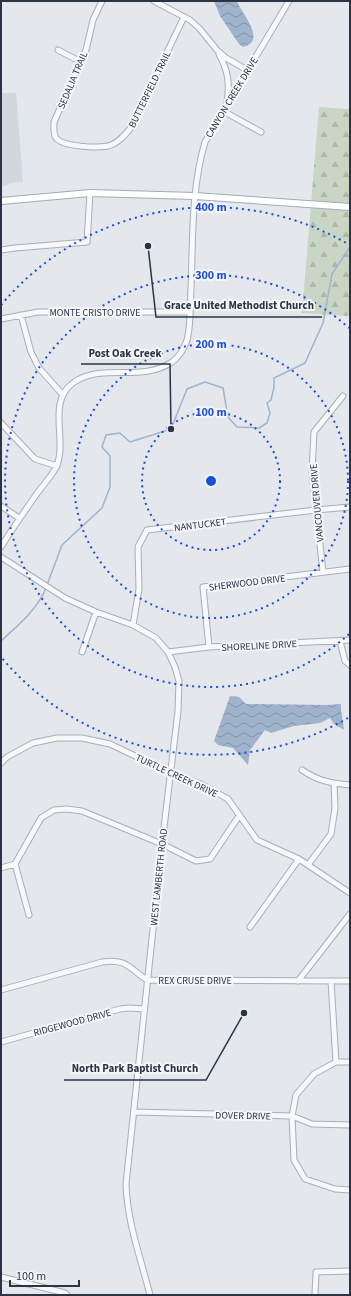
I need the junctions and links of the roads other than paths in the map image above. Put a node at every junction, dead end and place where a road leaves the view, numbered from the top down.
1 (102, 1) edge
2 (154, 1) edge
3 (289, 1) edge
4 (184, 17) junction
5 (58, 50) dead end
6 (218, 51) junction
7 (81, 62) junction
8 (247, 70) junction
9 (227, 104) junction
10 (223, 111) junction
11 (261, 132) dead end
12 (56, 137) joint
13 (90, 193) junction
14 (195, 196) junction
15 (1, 201) edge
16 (350, 207) edge
17 (1, 250) edge
18 (190, 312) junction
19 (21, 315) junction
20 (1, 319) edge
21 (63, 395) junction
22 (343, 396) dead end
23 (1, 423) edge
24 (57, 466) junction
25 (1, 506) edge
26 (350, 507) edge
27 (316, 510) junction
28 (19, 518) junction
29 (1, 547) edge
30 (1, 557) edge
31 (350, 569) edge
32 (323, 572) junction
33 (96, 612) junction
34 (133, 625) junction
35 (350, 640) edge
36 (340, 641) junction
37 (209, 647) junction
38 (82, 652) dead end
39 (168, 652) junction
40 (350, 665) edge
41 (1, 763) edge
42 (302, 770) dead end
43 (171, 773) junction
44 (334, 783) junction
45 (350, 785) edge
46 (239, 816) junction
47 (162, 844) junction
48 (299, 859) junction
49 (14, 864) junction
50 (308, 865) junction
51 (1, 868) edge
52 (350, 893) edge
53 (350, 914) edge
54 (29, 915) dead end
55 (250, 927) dead end
56 (147, 980) junction
57 (298, 980) junction
58 (331, 981) junction
59 (350, 981) edge
60 (1, 990) edge
61 (144, 1009) junction
62 (1, 1042) edge
63 (336, 1062) junction
64 (350, 1062) edge
65 (134, 1112) junction
66 (292, 1116) junction
67 (350, 1126) edge
68 (350, 1190) edge
69 (350, 1271) edge
70 (1, 1277) edge
71 (67, 1295) edge
72 (150, 1295) edge
73 (315, 1295) edge

1 - 7 street, SEDALIA TRAIL
2 - 4 street
3 - 8 street, CANYON CREEK DRIVE
4 - 6 street
4 - 12 street, BUTTERFIELD TRAIL
5 - 7 street
6 - 8 street
6 - 9 street
7 - 12 street, SEDALIA TRAIL
8 - 9 street, CANYON CREEK DRIVE
9 - 10 street, CANYON CREEK DRIVE
10 - 11 street
10 - 14 street, CANYON CREEK DRIVE
13 - 14 main road
13 - 15 main road
13 - 17 street
14 - 16 main road
14 - 18 street, CANYON CREEK DRIVE
18 - 19 street, MONTE CRISTO DRIVE
18 - 21 street, CANYON CREEK DRIVE
19 - 20 street, MONTE CRISTO DRIVE
19 - 21 street
21 - 24 street, CANYON CREEK DRIVE
22 - 27 street, VANCOUVER DRIVE
23 - 24 street
24 - 28 street, CANYON CREEK DRIVE
25 - 28 street
26 - 27 street, NANTUCKET
27 - 32 street, VANCOUVER DRIVE
27 - 34 street, NANTUCKET
28 - 29 street, CANYON CREEK DRIVE
30 - 33 street, WEST LAMBERTH ROAD
31 - 32 street, SHERWOOD DRIVE
32 - 37 street, SHERWOOD DRIVE
33 - 34 street, WEST LAMBERTH ROAD
33 - 38 street
34 - 39 street, WEST LAMBERTH ROAD
35 - 36 street, SHORELINE DRIVE
36 - 37 street, SHORELINE DRIVE
36 - 40 street
37 - 39 street, SHORELINE DRIVE
39 - 43 street, WEST LAMBERTH ROAD
41 - 43 street, TURTLE CREEK DRIVE
42 - 44 street
43 - 46 street, TURTLE CREEK DRIVE
43 - 47 street, WEST LAMBERTH ROAD
44 - 45 street
44 - 50 street
46 - 47 street
46 - 48 street, TURTLE CREEK DRIVE
47 - 49 street
47 - 56 street, WEST LAMBERTH ROAD
48 - 50 street, TURTLE CREEK DRIVE
48 - 55 street
49 - 51 street
49 - 54 street
50 - 52 street, TURTLE CREEK DRIVE
53 - 57 street
56 - 57 street, REX CRUSE DRIVE
56 - 60 street, REX CRUSE DRIVE
56 - 61 street, WEST LAMBERTH ROAD
57 - 58 street, REX CRUSE DRIVE
58 - 59 street, REX CRUSE DRIVE
58 - 63 street
61 - 62 street, RIDGEWOOD DRIVE
61 - 65 street, WEST LAMBERTH ROAD
63 - 64 street
63 - 66 street
65 - 66 street, DOVER DRIVE
65 - 72 street, WEST LAMBERTH ROAD
66 - 67 street, DOVER DRIVE
66 - 68 street
69 - 73 street
70 - 71 street

